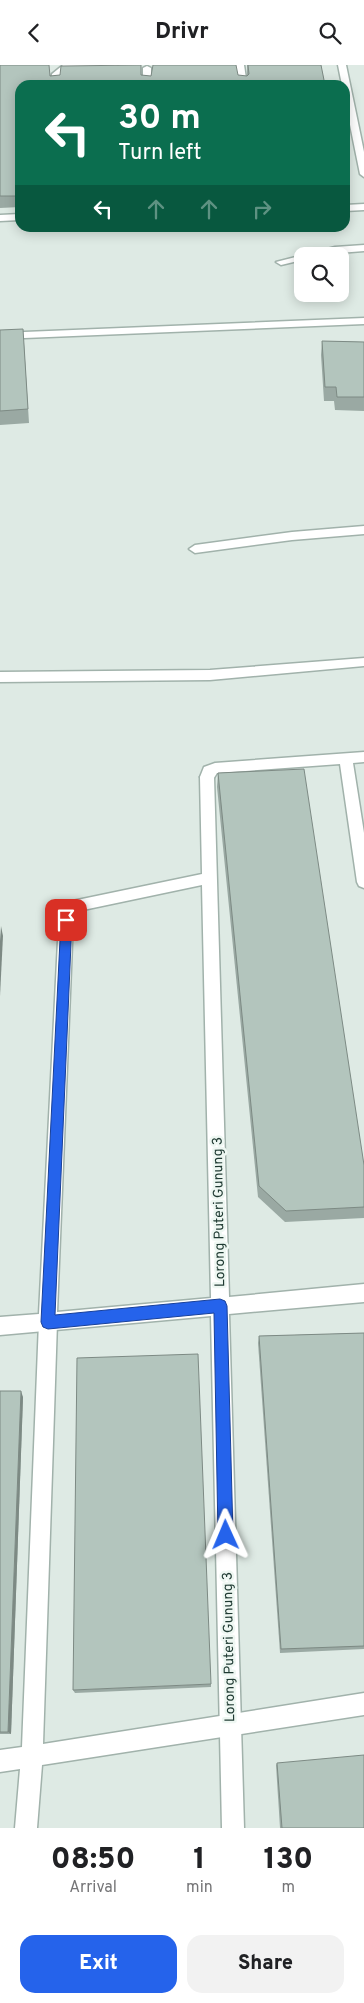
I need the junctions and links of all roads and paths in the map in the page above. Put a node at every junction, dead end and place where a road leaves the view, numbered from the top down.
1 (114, 65) edge
2 (240, 65) edge
3 (342, 65) edge
4 (143, 67) edge
5 (55, 80) edge
6 (146, 80) edge
7 (242, 80) edge
8 (345, 80) edge
9 (350, 105) edge
10 (364, 174) edge
11 (364, 207) edge
12 (350, 208) edge
13 (15, 217) edge
14 (0, 218) edge
15 (364, 248) edge
16 (349, 249) edge
17 (294, 259) edge
18 (281, 261) dead end
19 (364, 321) edge
20 (0, 336) edge
21 (364, 530) edge
22 (195, 549) dead end
23 (364, 662) edge
24 (0, 677) edge
25 (364, 757) edge
26 (346, 758) junction
27 (210, 878) junction
28 (364, 882) edge
29 (364, 1293) edge
30 (220, 1306) junction
31 (48, 1322) junction
32 (0, 1326) edge
33 (364, 1704) edge
34 (230, 1726) junction
35 (32, 1756) junction
36 (0, 1761) edge
37 (26, 1828) edge
38 (233, 1828) edge

1 - 5 street
2 - 7 street
3 - 8 street
4 - 6 street
9 - 10 street
11 - 12 street
13 - 14 street
15 - 16 street
17 - 18 street
19 - 20 street
21 - 22 street
23 - 24 street
25 - 26 street
26 - 27 street, Lorong Puteri Gunung 3
26 - 28 street
27 - 30 street, Lorong Puteri Gunung 3
27 - 31 street
29 - 30 street
30 - 31 street
30 - 34 street, Lorong Puteri Gunung 3
31 - 32 street
31 - 35 street
33 - 34 street
34 - 35 street
34 - 38 street, Lorong Puteri Gunung 3
35 - 36 street
35 - 37 street

